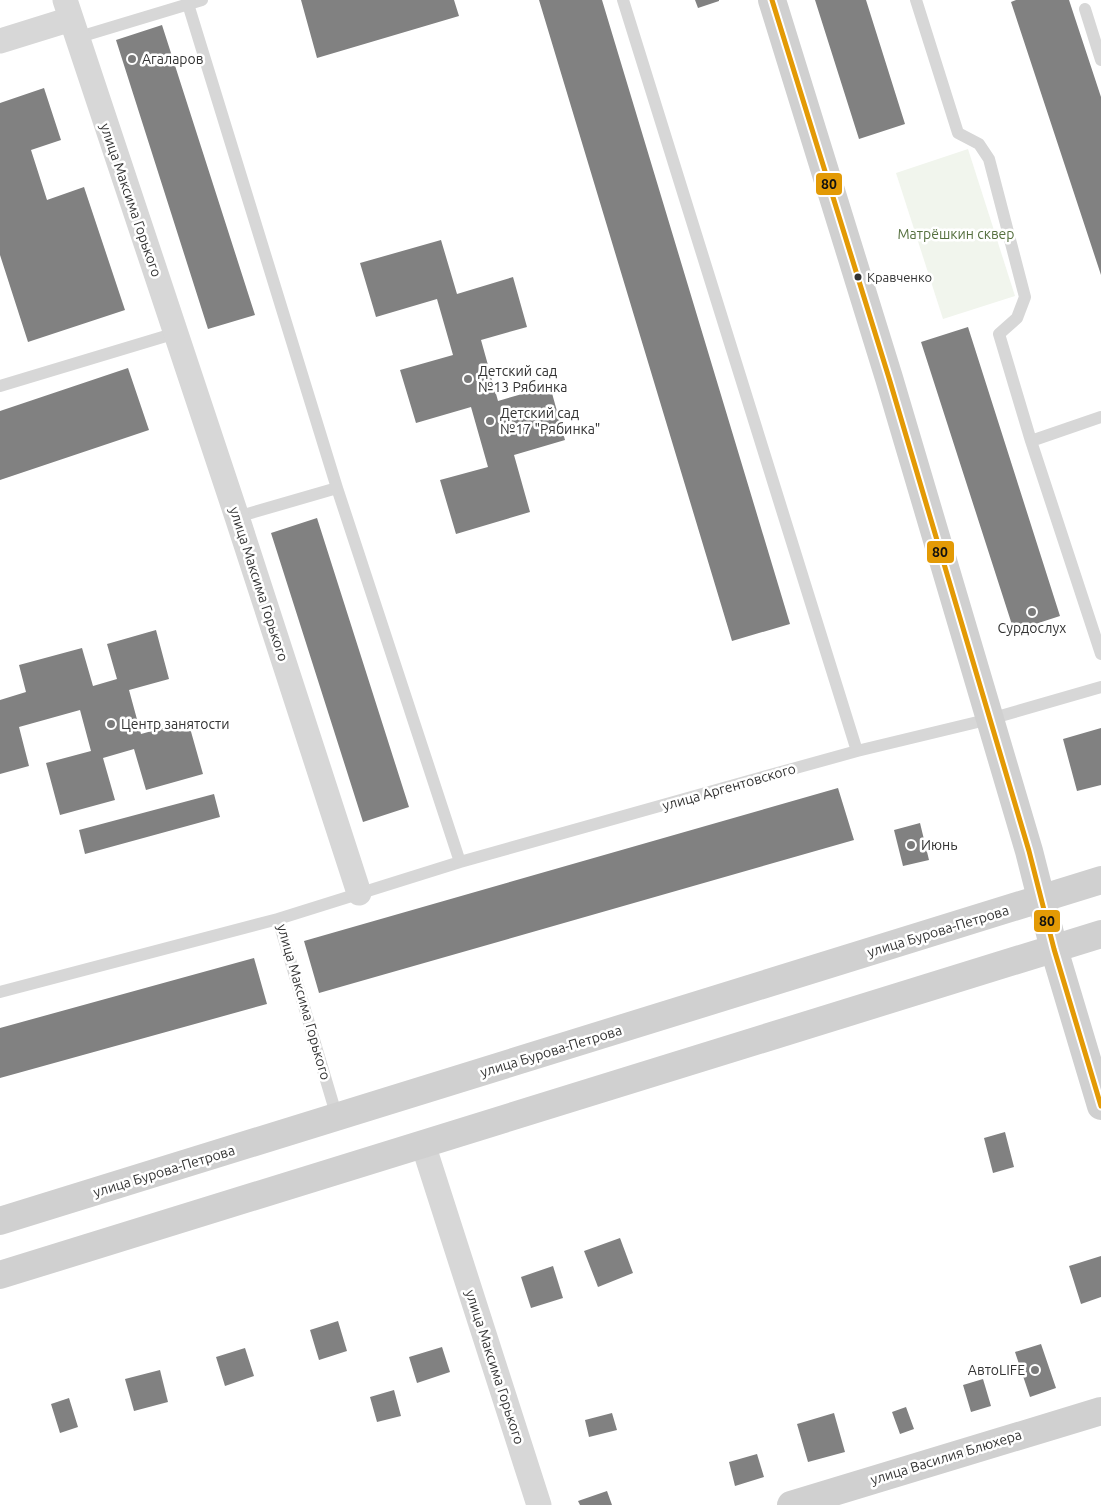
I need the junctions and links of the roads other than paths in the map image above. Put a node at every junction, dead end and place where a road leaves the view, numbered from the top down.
1 (202, 0) edge
2 (623, 0) edge
3 (772, 0) edge
4 (916, 0) edge
5 (188, 4) junction
6 (1085, 9) dead end
7 (71, 19) edge
8 (0, 41) edge
9 (1101, 60) edge
10 (176, 332) junction
11 (0, 386) edge
12 (1101, 417) edge
13 (1031, 441) junction
14 (337, 488) junction
15 (238, 517) junction
16 (1101, 654) edge
17 (1101, 687) edge
18 (990, 719) junction
19 (857, 751) junction
20 (460, 862) junction
21 (1101, 880) edge
22 (359, 893) junction
23 (1042, 899) junction
24 (278, 919) junction
25 (1101, 934) edge
26 (1054, 949) junction
27 (0, 992) edge
28 (1101, 1106) edge
29 (337, 1117) junction
30 (423, 1144) junction
31 (0, 1221) edge
32 (0, 1275) edge
33 (1101, 1411) edge
34 (539, 1505) edge
35 (791, 1505) edge

1 - 5 lane
2 - 19 lane
3 - 18 main road
4 - 13 lane
5 - 7 lane
5 - 14 lane
6 - 9 lane
7 - 8 street
7 - 10 street, улица Максима Горького
10 - 11 lane
10 - 15 street, улица Максима Горького
12 - 13 lane
13 - 16 lane
14 - 15 lane
14 - 20 lane
15 - 22 street, улица Максима Горького
17 - 18 lane, улица Аргентовского
18 - 19 lane, улица Аргентовского
18 - 23 main road
19 - 20 lane, улица Аргентовского
20 - 22 lane, улица Аргентовского
21 - 23 main road, улица Бурова-Петрова
22 - 24 lane, улица Максима Горького
23 - 26 main road
23 - 29 main road, улица Бурова-Петрова
24 - 27 lane
24 - 29 lane, улица Максима Горького
25 - 26 main road
26 - 28 main road
26 - 30 main road
29 - 31 main road, улица Бурова-Петрова
30 - 32 main road
30 - 34 street, улица Максима Горького
33 - 35 main road, улица Василия Блюхера

